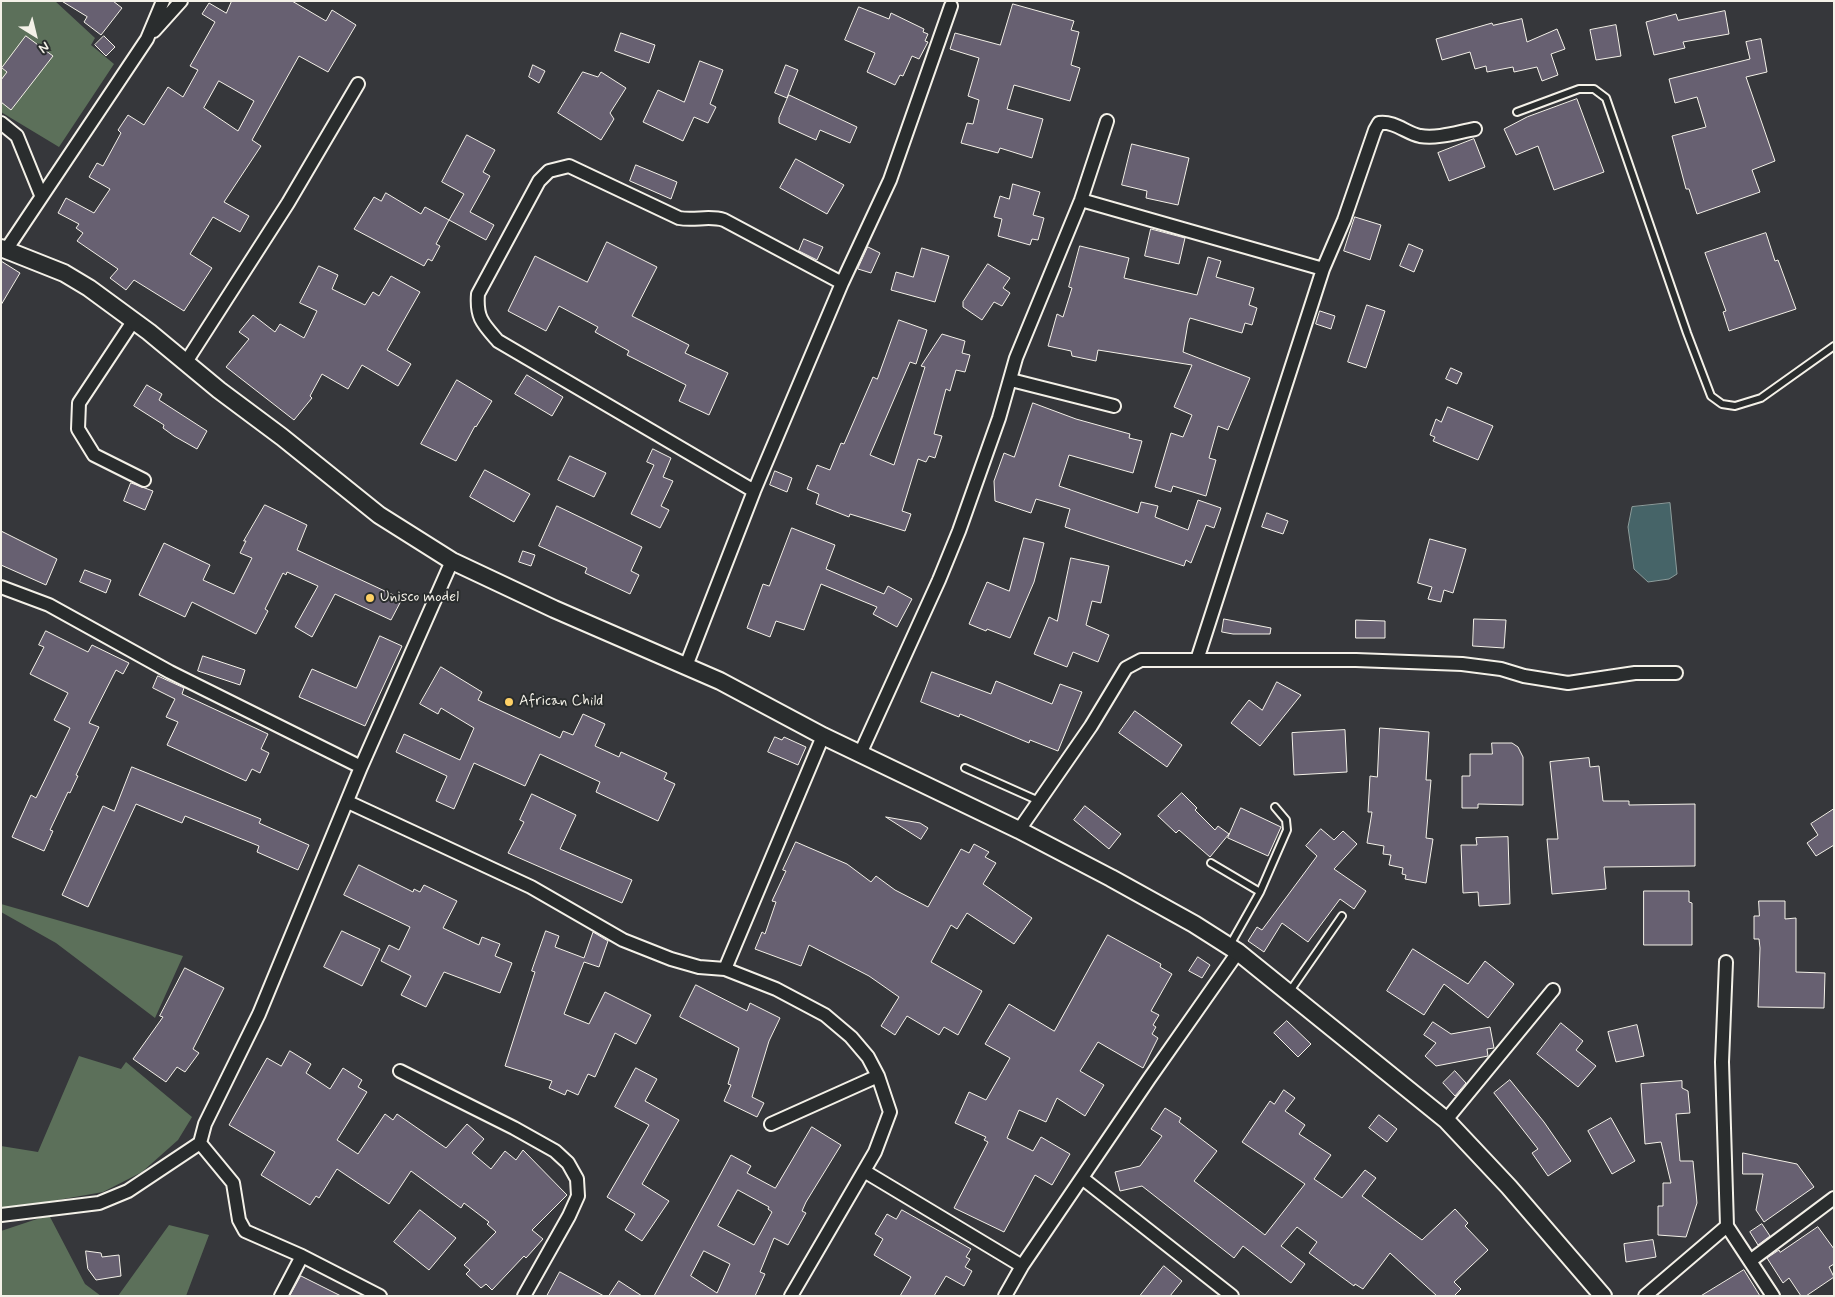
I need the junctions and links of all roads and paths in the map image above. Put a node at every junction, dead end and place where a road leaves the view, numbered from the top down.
1 (163, 1) edge
2 (181, 1) edge
3 (951, 6) dead end
4 (147, 40) junction
5 (358, 84) dead end
6 (1517, 112) dead end
7 (1107, 121) dead end
8 (1, 123) edge
9 (1475, 129) dead end
10 (42, 195) junction
11 (1081, 200) junction
12 (4, 249) edge
13 (1323, 269) junction
14 (842, 283) junction
15 (134, 320) junction
16 (1834, 346) edge
17 (186, 362) junction
18 (1011, 380) junction
19 (1114, 406) dead end
20 (144, 480) dead end
21 (754, 491) junction
22 (452, 561) junction
23 (1, 587) edge
24 (1197, 660) junction
25 (686, 666) junction
26 (1676, 672) dead end
27 (823, 736) junction
28 (860, 754) junction
29 (361, 767) junction
30 (965, 768) dead end
31 (1039, 801) junction
32 (348, 802) junction
33 (1275, 807) dead end
34 (1019, 830) junction
35 (1211, 863) dead end
36 (1260, 892) junction
37 (1342, 916) dead end
38 (1233, 949) junction
39 (1726, 962) dead end
40 (725, 969) junction
41 (1553, 990) dead end
42 (1289, 992) junction
43 (400, 1071) dead end
44 (878, 1076) junction
45 (1446, 1120) junction
46 (771, 1124) dead end
47 (200, 1143) junction
48 (864, 1171) junction
49 (1082, 1178) junction
50 (1834, 1198) edge
51 (1, 1215) edge
52 (1728, 1226) junction
53 (302, 1256) junction
54 (1750, 1261) junction
55 (1022, 1266) junction
56 (281, 1296) edge
57 (380, 1296) edge
58 (524, 1296) edge
59 (791, 1296) edge
60 (1006, 1296) edge
61 (1232, 1296) edge
62 (1603, 1296) edge
63 (1645, 1296) edge
64 (1773, 1296) edge

1 - 4 street
2 - 4 street
3 - 14 street
4 - 10 street
5 - 17 street
6 - 16 lane
7 - 11 street
8 - 10 street
9 - 13 street
10 - 12 street
11 - 13 street
11 - 18 street
12 - 15 street
13 - 24 street
14 - 21 street
14 - 21 street
15 - 17 street
15 - 20 street
17 - 22 street
18 - 19 street
18 - 28 street
21 - 25 street
22 - 25 street
22 - 29 street
23 - 29 street
24 - 26 street
24 - 31 street
25 - 27 street
27 - 28 street
27 - 40 street
28 - 34 street
29 - 32 street
30 - 31 lane
31 - 34 street
32 - 40 street
32 - 47 street
33 - 36 lane
34 - 38 street
35 - 36 lane
36 - 38 lane
37 - 42 lane
38 - 42 street
38 - 49 street
39 - 52 street
40 - 44 street
41 - 45 street
42 - 45 street
43 - 58 street
44 - 46 street
44 - 48 street
45 - 62 street
47 - 51 street
47 - 53 street
48 - 55 street
48 - 59 street
49 - 55 street
49 - 61 street
50 - 54 street
52 - 54 street
52 - 63 street
53 - 56 street
53 - 57 street
54 - 64 street
55 - 60 street

